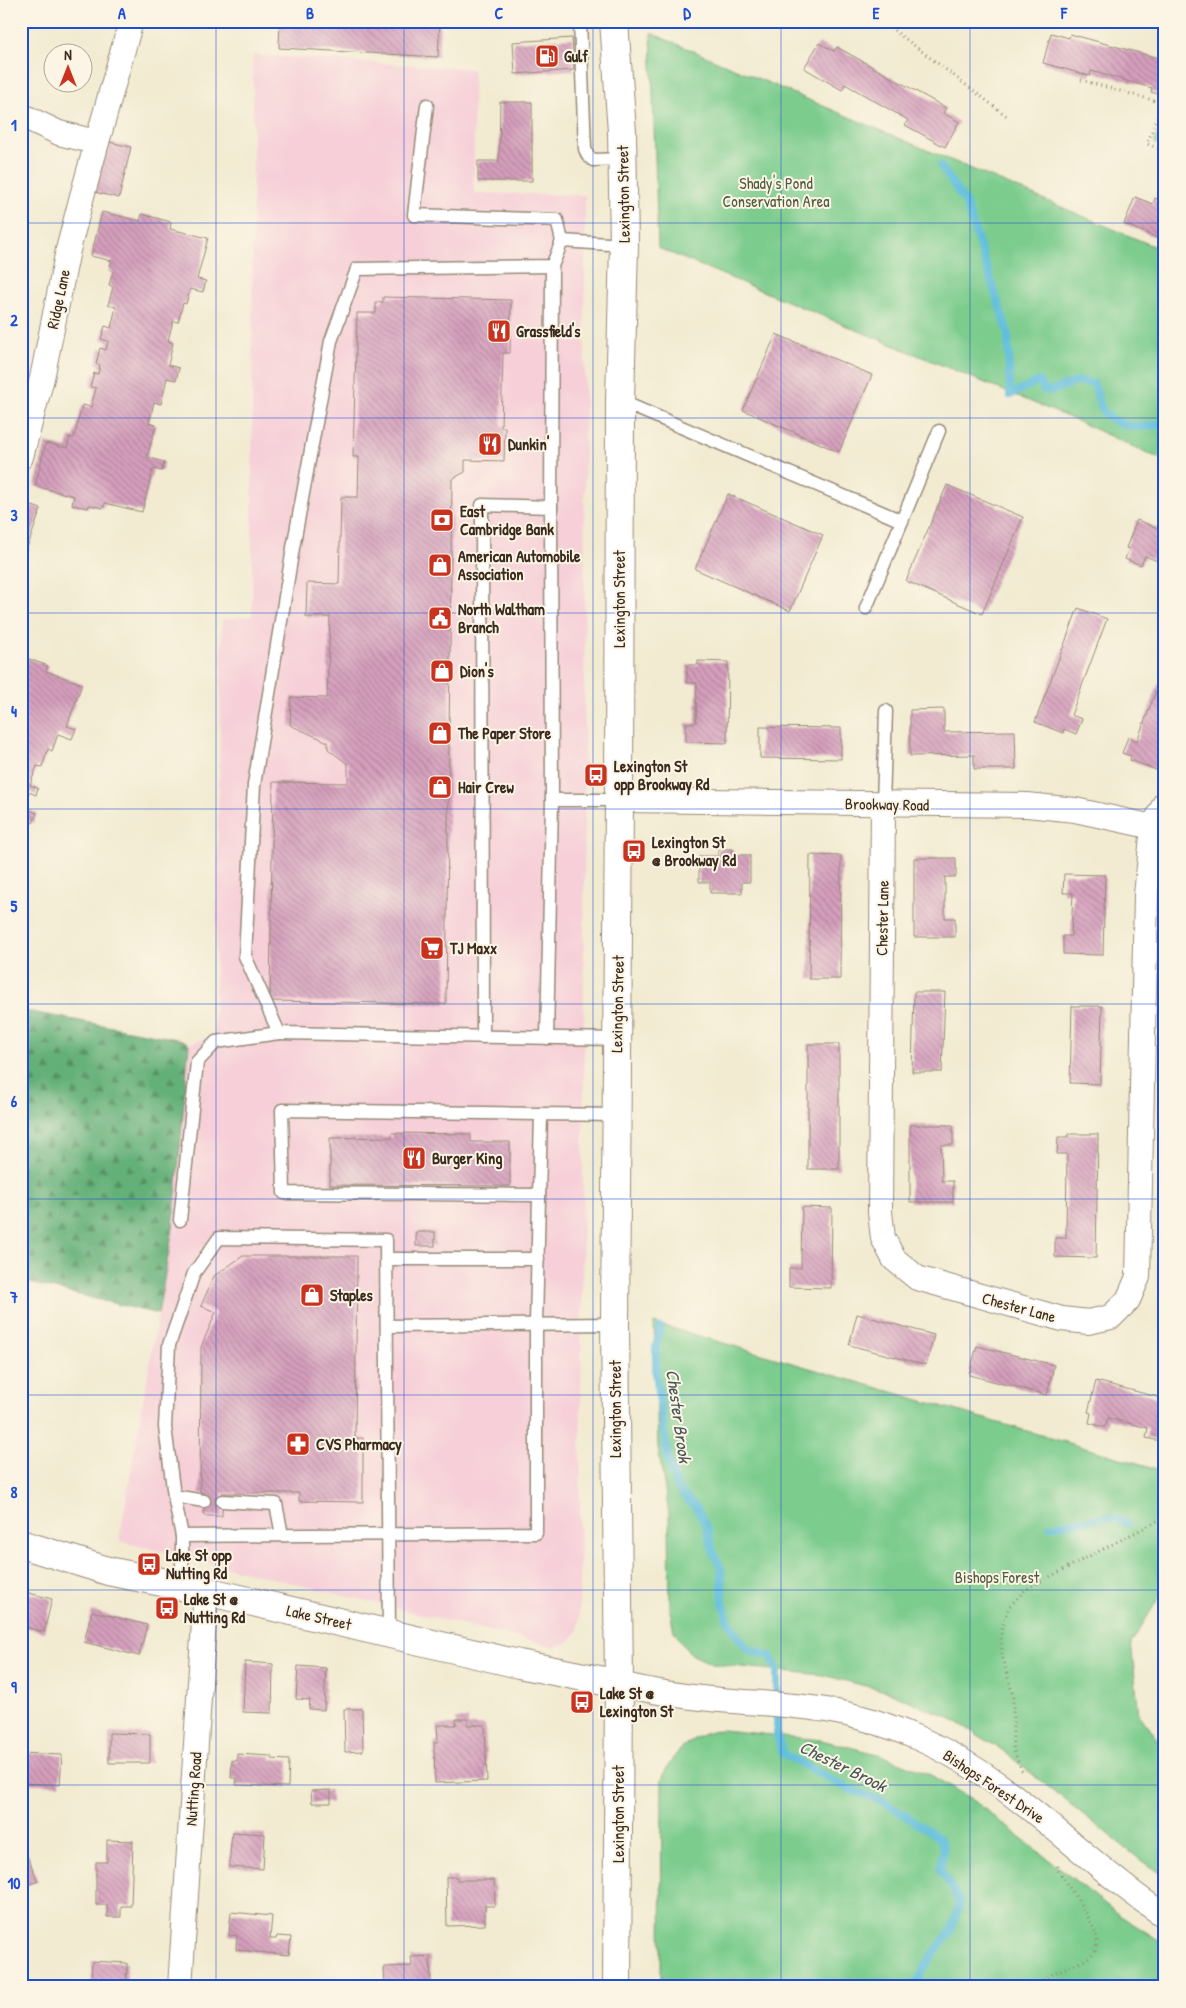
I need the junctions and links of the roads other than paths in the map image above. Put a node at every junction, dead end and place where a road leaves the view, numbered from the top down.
1 (131, 21) edge
2 (580, 21) edge
3 (614, 21) edge
4 (427, 106) dead end
5 (21, 115) edge
6 (96, 142) junction
7 (622, 159) junction
8 (562, 242) junction
9 (624, 245) junction
10 (552, 266) junction
11 (620, 401) junction
12 (939, 431) dead end
13 (21, 457) edge
14 (551, 507) junction
15 (902, 521) junction
16 (866, 608) dead end
17 (886, 711) dead end
18 (552, 800) junction
19 (619, 800) junction
20 (1165, 803) edge
21 (883, 804) junction
22 (1159, 829) edge
23 (279, 1032) junction
24 (483, 1037) junction
25 (547, 1038) junction
26 (617, 1039) junction
27 (541, 1114) junction
28 (616, 1116) junction
29 (539, 1195) junction
30 (180, 1220) dead end
31 (386, 1258) junction
32 (538, 1259) junction
33 (536, 1324) junction
34 (615, 1324) junction
35 (387, 1326) junction
36 (174, 1496) junction
37 (204, 1501) dead end
38 (222, 1502) dead end
39 (388, 1534) junction
40 (282, 1535) junction
41 (182, 1536) junction
42 (21, 1544) edge
43 (194, 1588) junction
44 (389, 1634) junction
45 (619, 1684) junction
46 (1165, 1916) edge
47 (180, 1987) edge
48 (617, 1987) edge

1 - 6 street, Ridge Lane
2 - 7 lane
3 - 7 main road, Lexington Street
4 - 8 lane
5 - 6 street
6 - 13 street, Ridge Lane
7 - 9 main road, Lexington Street
8 - 9 lane
8 - 10 lane
9 - 11 main road, Lexington Street
10 - 14 lane
10 - 23 lane
11 - 15 lane
11 - 19 main road, Lexington Street
12 - 15 lane
14 - 18 lane
14 - 24 lane
15 - 16 lane
17 - 21 lane
18 - 19 lane
18 - 25 lane
19 - 21 street, Brookway Road
19 - 26 main road, Lexington Street
20 - 22 street
21 - 22 street, Brookway Road
21 - 22 street, Chester Lane
23 - 24 lane
23 - 30 lane
24 - 25 lane
25 - 26 lane
26 - 28 main road, Lexington Street
27 - 28 lane
27 - 29 lane
27 - 29 lane
28 - 34 main road, Lexington Street
29 - 32 lane
31 - 32 lane
31 - 35 lane
31 - 36 lane
32 - 33 lane
33 - 34 lane
33 - 35 lane
33 - 39 lane
34 - 45 main road, Lexington Street
35 - 39 lane
36 - 37 lane
36 - 41 lane
38 - 40 lane
39 - 40 lane
39 - 44 lane
40 - 41 lane
41 - 43 lane
42 - 43 main road, Lake Street
43 - 44 main road, Lake Street
43 - 47 street, Nutting Road
44 - 45 main road, Lake Street
45 - 46 street, Bishops Forest Drive
45 - 48 main road, Lexington Street

